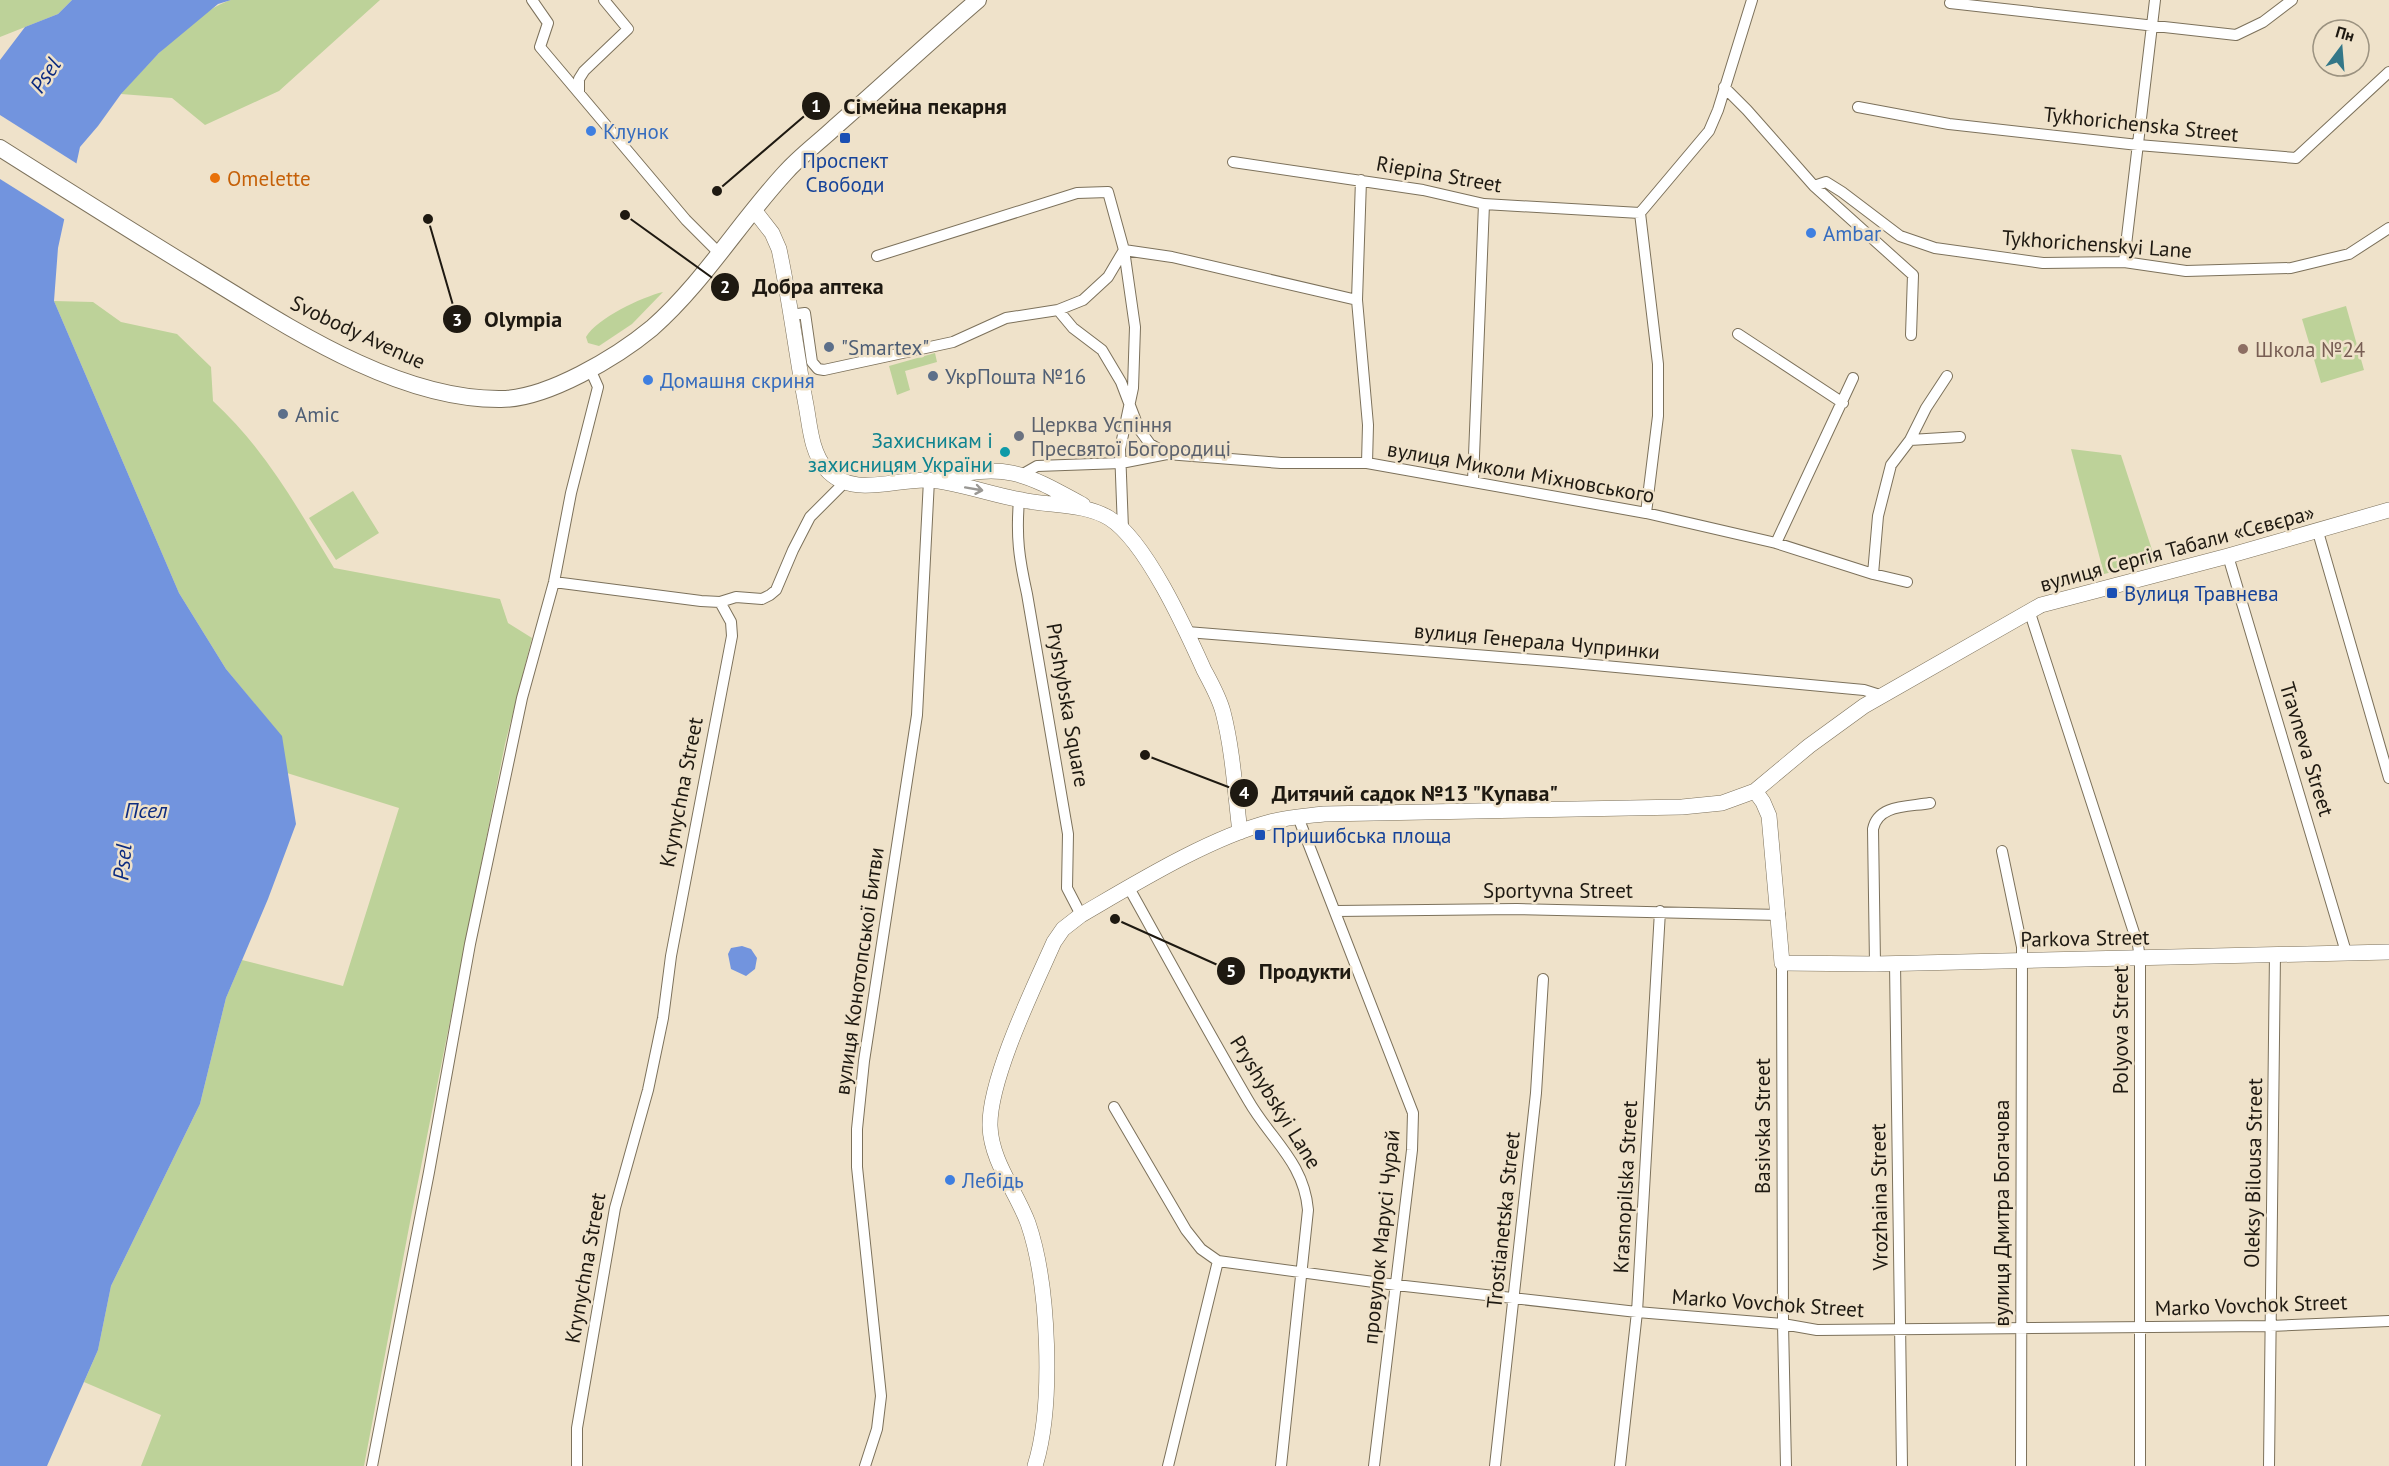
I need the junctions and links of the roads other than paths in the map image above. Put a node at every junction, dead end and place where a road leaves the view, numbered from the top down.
1 (532, 0) edge
2 (604, 0) edge
3 (978, 0) edge
4 (1752, 0) edge
5 (2155, 0) edge
6 (2292, 0) edge
7 (1950, 3) dead end
8 (2152, 26) junction
9 (2389, 72) edge
10 (1724, 87) junction
11 (579, 92) junction
12 (1858, 107) dead end
13 (2138, 145) junction
14 (0, 148) edge
15 (1233, 162) dead end
16 (1361, 180) junction
17 (1814, 186) junction
18 (1484, 204) junction
19 (754, 210) junction
20 (1640, 213) junction
21 (2389, 228) edge
22 (1124, 250) junction
23 (719, 253) junction
24 (878, 256) dead end
25 (2124, 262) junction
26 (1358, 300) junction
27 (1058, 310) junction
28 (790, 315) junction
29 (1738, 334) dead end
30 (1911, 335) dead end
31 (590, 369) junction
32 (1947, 376) dead end
33 (1853, 378) dead end
34 (1843, 403) junction
35 (1129, 407) junction
36 (1960, 437) dead end
37 (1910, 440) junction
38 (1167, 454) junction
39 (1121, 463) junction
40 (1367, 464) junction
41 (1023, 474) junction
42 (929, 480) junction
43 (1473, 481) junction
44 (843, 483) junction
45 (1019, 500) junction
46 (1091, 510) junction
47 (2389, 510) edge
48 (1646, 513) junction
49 (1123, 529) junction
50 (2318, 532) junction
51 (1776, 543) junction
52 (2228, 556) junction
53 (1873, 574) junction
54 (554, 582) junction
55 (1907, 582) dead end
56 (720, 602) junction
57 (2029, 610) junction
58 (1187, 632) junction
59 (1883, 696) junction
60 (2389, 778) edge
61 (1755, 791) junction
62 (1930, 803) dead end
63 (1298, 817) junction
64 (1240, 832) junction
65 (2002, 851) dead end
66 (1128, 888) junction
67 (1660, 910) junction
68 (1336, 911) junction
69 (1081, 915) junction
70 (1780, 915) junction
71 (2346, 952) junction
72 (2389, 952) edge
73 (2275, 953) junction
74 (2021, 959) junction
75 (2140, 959) junction
76 (1782, 963) junction
77 (1895, 963) junction
78 (1875, 964) junction
79 (1543, 979) dead end
80 (1114, 1107) dead end
81 (1218, 1261) junction
82 (1301, 1272) junction
83 (1396, 1285) junction
84 (1514, 1298) junction
85 (1637, 1312) junction
86 (2389, 1321) edge
87 (1783, 1324) junction
88 (2270, 1326) junction
89 (2140, 1328) junction
90 (2021, 1329) junction
91 (1900, 1330) junction
92 (372, 1466) edge
93 (577, 1466) edge
94 (865, 1466) edge
95 (1035, 1466) edge
96 (1168, 1466) edge
97 (1281, 1466) edge
98 (1374, 1466) edge
99 (1495, 1466) edge
100 (1620, 1466) edge
101 (1786, 1466) edge
102 (1902, 1466) edge
103 (2021, 1466) edge
104 (2140, 1466) edge
105 (2269, 1466) edge

1 - 11 street
2 - 11 street
3 - 19 main road, Svobody Avenue
4 - 10 street
5 - 8 street
6 - 8 street
7 - 8 street
8 - 13 street
9 - 13 street, Tykhorichenska Street
10 - 17 street
10 - 20 street
11 - 23 street
12 - 13 street, Tykhorichenska Street
13 - 25 street
14 - 31 main road, Svobody Avenue
15 - 16 street, Riepina Street
16 - 18 street, Riepina Street
16 - 26 street
17 - 25 street, Tykhorichenskyi Lane
17 - 30 street
18 - 20 street, Riepina Street
18 - 43 street
19 - 23 main road, Svobody Avenue
19 - 28 main road
20 - 48 street
21 - 25 street, Tykhorichenskyi Lane
22 - 24 street
22 - 26 street
22 - 27 street
22 - 35 street
23 - 31 main road, Svobody Avenue
26 - 40 street
27 - 28 street
27 - 35 street
28 - 44 main road
29 - 34 street
31 - 54 street
32 - 37 street
33 - 34 street
34 - 51 street
35 - 38 street
35 - 39 street
36 - 37 street
37 - 53 street
38 - 39 street, вулиця Миколи Міхновського
38 - 40 street, вулиця Миколи Міхновського
39 - 41 street, вулиця Миколи Міхновського
39 - 49 street
40 - 43 street, вулиця Миколи Міхновського
41 - 42 main road
41 - 46 main road
42 - 44 main road
42 -> 45 main road
42 - 94 street, вулиця Конотопської Битви
43 - 48 street, вулиця Миколи Міхновського
44 - 56 street
45 - 46 main road
45 - 69 street, Pryshybska Square
46 - 49 main road
47 - 50 main road, вулиця Сергія Табали «Сєвєра»
48 - 51 street, вулиця Миколи Міхновського
49 - 58 main road
50 - 52 main road, вулиця Сергія Табали «Сєвєра»
50 - 60 street
51 - 53 street, вулиця Миколи Міхновського
52 - 57 main road, вулиця Сергія Табали «Сєвєра»
52 - 71 street, Travneva Street
53 - 55 street, вулиця Миколи Міхновського
54 - 56 street
54 - 92 street
56 - 93 street, Krynychna Street
57 - 59 main road, вулиця Сергія Табали «Сєвєра»
57 - 75 street, Polyova Street
58 - 59 street, вулиця Генерала Чупринки
58 - 64 main road
59 - 61 main road, вулиця Сергія Табали «Сєвєра»
61 - 63 main road, вулиця Сергія Табали «Сєвєра»
61 - 70 main road, Basivska Street
62 - 78 street
63 - 64 main road, вулиця Сергія Табали «Сєвєра»
63 - 68 street, провулок Марусі Чурай
64 - 66 main road, вулиця Сергія Табали «Сєвєра»
65 - 74 street, вулиця Дмитра Богачова
66 - 69 main road, вулиця Сергія Табали «Сєвєра»
66 - 82 street, Pryshybskyi Lane
67 - 68 street, Sportyvna Street
67 - 70 street, Sportyvna Street
67 - 85 street, Krasnopilska Street
68 - 83 street, провулок Марусі Чурай
69 - 95 main road, вулиця Сергія Табали «Сєвєра»
70 - 76 main road, Basivska Street
71 - 72 main road, Parkova Street
71 - 73 main road, Parkova Street
73 - 75 main road, Parkova Street
73 - 88 street, Oleksy Bilousa Street
74 - 75 main road, Parkova Street
74 - 77 main road, Parkova Street
74 - 90 street, вулиця Дмитра Богачова
75 - 89 street, Polyova Street
76 - 78 main road, Parkova Street
76 - 87 street, Basivska Street
77 - 78 main road, Parkova Street
77 - 91 street, Vrozhaina Street
79 - 84 street, Trostianetska Street
80 - 81 street
81 - 82 street, Marko Vovchok Street
81 - 96 street
82 - 83 street, Marko Vovchok Street
82 - 97 street, Pryshybskyi Lane
83 - 84 street, Marko Vovchok Street
83 - 98 street, провулок Марусі Чурай
84 - 85 street, Marko Vovchok Street
84 - 99 street, Trostianetska Street
85 - 87 street, Marko Vovchok Street
85 - 100 street, Krasnopilska Street
86 - 88 street, Marko Vovchok Street
87 - 91 street, Marko Vovchok Street
87 - 101 street, Basivska Street
88 - 89 street, Marko Vovchok Street
88 - 105 street, Oleksy Bilousa Street
89 - 90 street, Marko Vovchok Street
89 - 104 street, Polyova Street
90 - 91 street, Marko Vovchok Street
90 - 103 street, вулиця Дмитра Богачова
91 - 102 street, Vrozhaina Street

